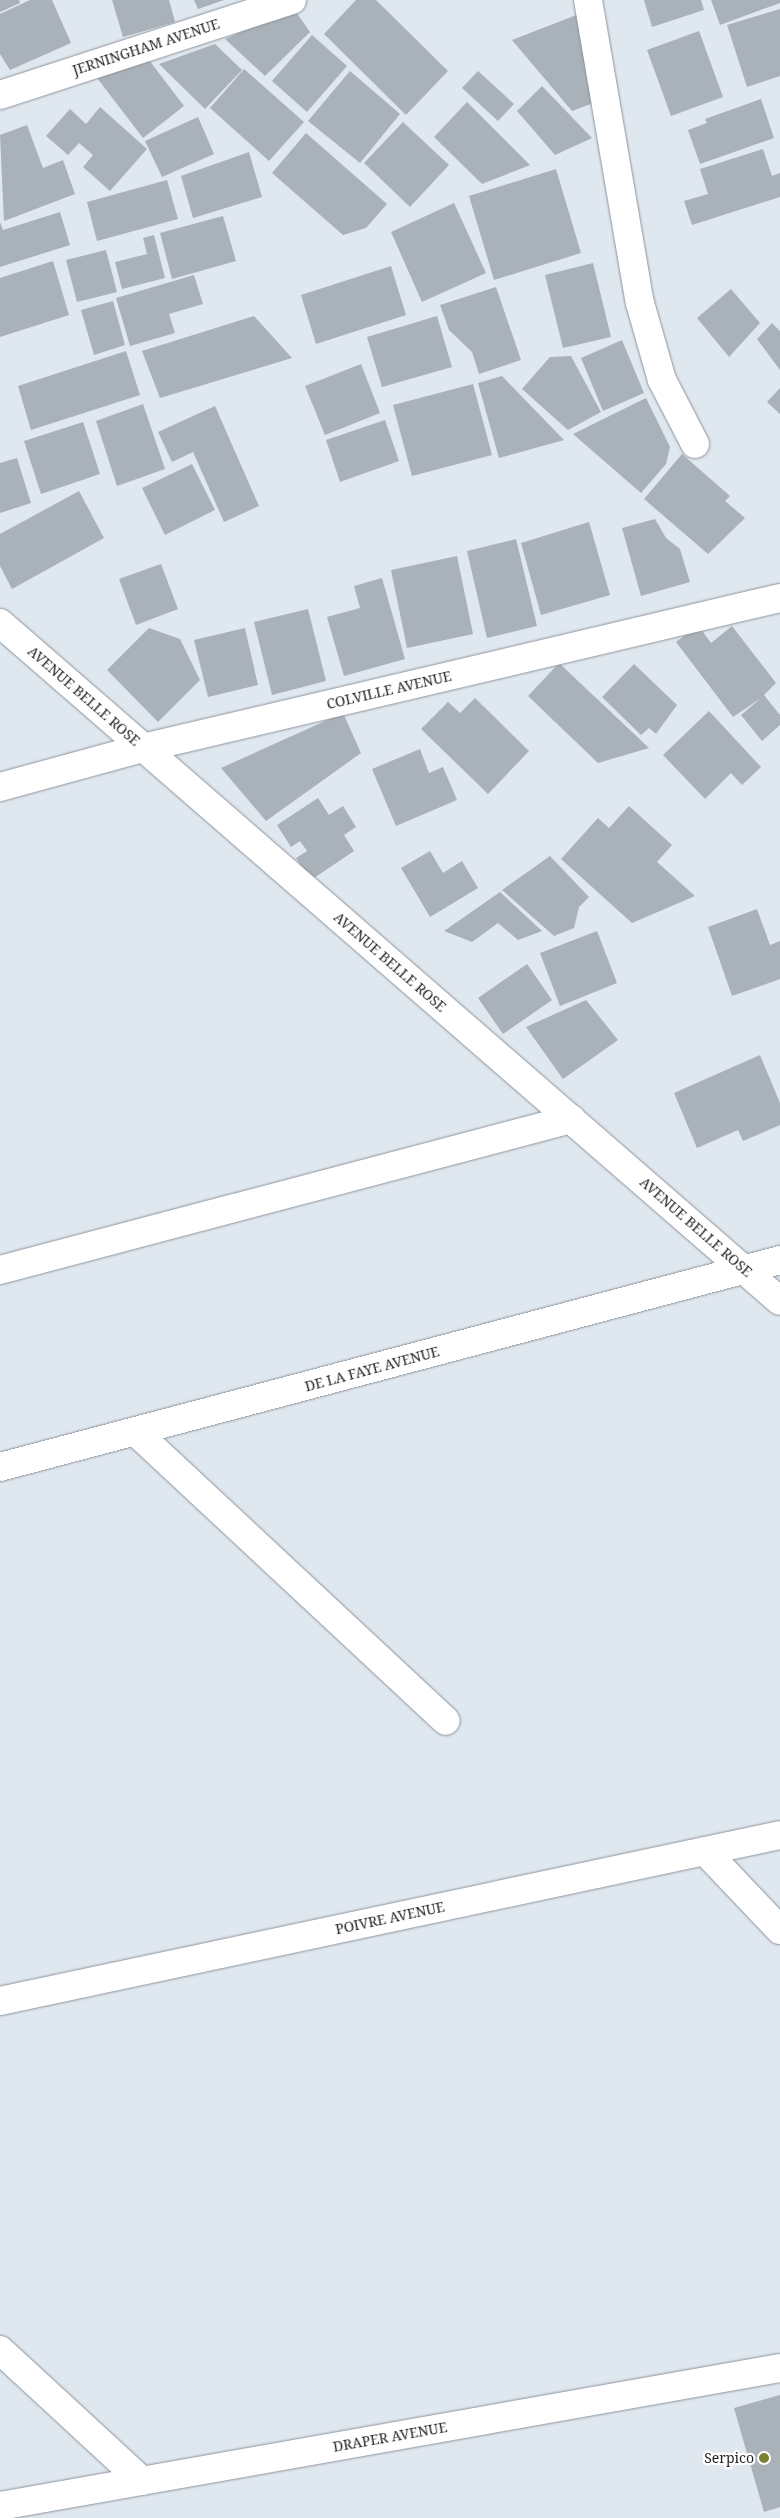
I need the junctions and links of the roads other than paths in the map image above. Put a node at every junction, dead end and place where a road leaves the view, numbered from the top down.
1 (292, 0) edge
2 (588, 0) edge
3 (0, 95) edge
4 (695, 444) dead end
5 (780, 598) edge
6 (0, 623) edge
7 (143, 748) junction
8 (0, 787) edge
9 (571, 1119) junction
10 (780, 1260) edge
11 (744, 1269) junction
12 (0, 1270) edge
13 (780, 1301) edge
14 (137, 1433) junction
15 (0, 1467) edge
16 (446, 1721) dead end
17 (780, 1835) edge
18 (704, 1851) junction
19 (780, 1930) edge
20 (0, 2002) edge
21 (0, 2350) edge
22 (780, 2368) edge
23 (142, 2481) junction
24 (0, 2506) edge

1 - 3 street, JERNINGHAM AVENUE
2 - 4 street
5 - 7 street, COLVILLE AVENUE
6 - 7 street, AVENUE BELLE ROSE
7 - 8 street, COLVILLE AVENUE
7 - 9 street, AVENUE BELLE ROSE
9 - 11 street, AVENUE BELLE ROSE
9 - 12 street
10 - 11 street, DE LA FAYE AVENUE
11 - 13 street, AVENUE BELLE ROSE
11 - 14 street, DE LA FAYE AVENUE
14 - 15 street, DE LA FAYE AVENUE
14 - 16 street
17 - 18 street, POIVRE AVENUE
18 - 19 street
18 - 20 street, POIVRE AVENUE
21 - 23 street
22 - 23 street, DRAPER AVENUE
23 - 24 street, DRAPER AVENUE

